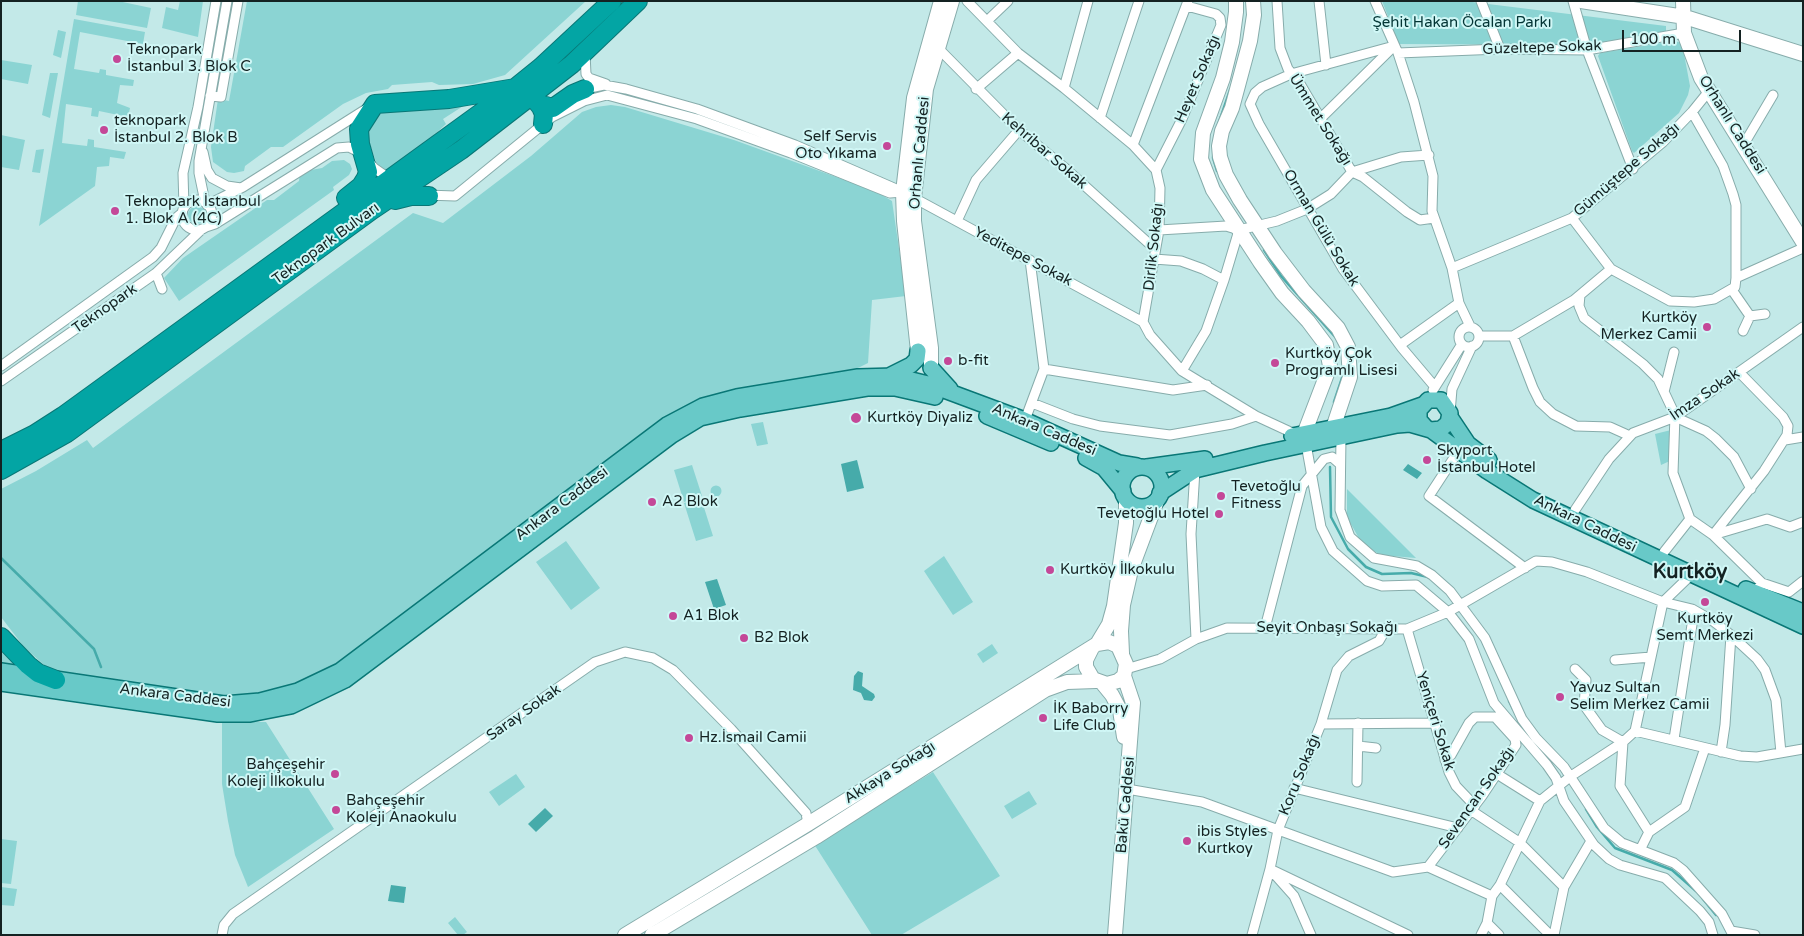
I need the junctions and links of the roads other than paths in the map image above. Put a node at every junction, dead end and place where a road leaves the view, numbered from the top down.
1 (216, 1) edge
2 (227, 1) edge
3 (238, 1) edge
4 (612, 1) edge
5 (638, 1) edge
6 (941, 1) edge
7 (952, 1) edge
8 (967, 1) edge
9 (1008, 1) edge
10 (1088, 1) edge
11 (1139, 1) edge
12 (1236, 1) edge
13 (1253, 1) edge
14 (1277, 1) edge
15 (1319, 1) edge
16 (1375, 1) edge
17 (1481, 1) edge
18 (1573, 1) edge
19 (1581, 1) edge
20 (1666, 1) edge
21 (1678, 1) edge
22 (1683, 1) edge
23 (1188, 4) edge
24 (1641, 10) junction
25 (1685, 17) junction
26 (987, 21) junction
27 (1684, 33) junction
28 (938, 48) junction
29 (1396, 49) junction
30 (1500, 49) junction
31 (1587, 50) junction
32 (585, 53) junction
33 (1018, 53) junction
34 (1803, 54) edge
35 (1326, 65) junction
36 (1291, 74) junction
37 (615, 87) junction
38 (515, 88) junction
39 (1064, 88) junction
40 (585, 89) joint
41 (976, 89) junction
42 (1709, 91) junction
43 (1773, 95) dead end
44 (210, 96) junction
45 (536, 100) junction
46 (376, 104) junction
47 (697, 109) junction
48 (1692, 112) junction
49 (1100, 118) junction
50 (697, 119) junction
51 (1320, 119) junction
52 (543, 124) junction
53 (1018, 130) junction
54 (1744, 144) junction
55 (1133, 145) junction
56 (202, 147) junction
57 (793, 149) junction
58 (363, 155) junction
59 (1429, 155) junction
60 (1633, 169) junction
61 (1156, 170) junction
62 (1352, 172) junction
63 (389, 179) junction
64 (243, 187) junction
65 (407, 188) junction
66 (908, 195) junction
67 (429, 196) junction
68 (206, 204) junction
69 (1307, 209) junction
70 (183, 210) junction
71 (372, 210) junction
72 (1434, 218) junction
73 (1572, 218) junction
74 (957, 221) junction
75 (1258, 226) junction
76 (204, 228) junction
77 (1159, 230) junction
78 (1239, 230) junction
79 (1803, 242) edge
80 (1803, 248) edge
81 (1155, 249) junction
82 (1154, 259) junction
83 (1030, 260) junction
84 (1452, 268) junction
85 (1611, 269) junction
86 (156, 273) junction
87 (1736, 278) junction
88 (1224, 280) junction
89 (162, 289) dead end
90 (1732, 290) junction
91 (1580, 295) junction
92 (1460, 303) junction
93 (1765, 314) dead end
94 (1750, 316) junction
95 (195, 321) junction
96 (1143, 322) junction
97 (1470, 326) junction
98 (1803, 327) edge
99 (1744, 331) dead end
100 (1479, 336) junction
101 (1513, 336) junction
102 (1462, 344) junction
103 (1400, 345) junction
104 (1472, 346) junction
105 (918, 352) junction
106 (1674, 352) dead end
107 (2, 364) edge
108 (931, 368) junction
109 (1044, 369) junction
110 (1182, 370) junction
111 (1739, 372) junction
112 (886, 376) junction
113 (1, 381) edge
114 (919, 385) junction
115 (1207, 385) junction
116 (1664, 392) junction
117 (956, 394) junction
118 (1428, 397) junction
119 (1032, 403) junction
120 (1450, 415) junction
121 (1256, 416) junction
122 (1675, 417) junction
123 (1025, 420) junction
124 (1429, 430) junction
125 (1337, 432) junction
126 (1630, 436) junction
127 (1803, 437) edge
128 (1303, 438) junction
129 (1785, 440) junction
130 (1459, 450) junction
131 (1, 451) edge
132 (1340, 464) junction
133 (1142, 467) junction
134 (1, 470) edge
135 (1196, 470) junction
136 (1311, 472) junction
137 (1751, 488) junction
138 (1125, 495) junction
139 (1159, 496) junction
140 (1575, 510) junction
141 (1690, 519) junction
142 (1803, 522) edge
143 (1713, 535) junction
144 (1664, 552) junction
145 (1525, 568) junction
146 (1690, 575) junction
147 (1803, 581) edge
148 (1758, 588) junction
149 (1786, 598) junction
150 (1663, 602) junction
151 (1461, 604) junction
152 (1448, 612) junction
153 (1694, 612) junction
154 (1803, 612) edge
155 (1803, 626) edge
156 (1265, 628) junction
157 (1386, 629) junction
158 (1408, 629) junction
159 (1483, 635) junction
160 (1731, 635) junction
161 (1, 637) edge
162 (1196, 639) junction
163 (1469, 639) junction
164 (1094, 646) junction
165 (1122, 653) junction
166 (1651, 657) junction
167 (1615, 660) dead end
168 (1576, 669) dead end
169 (1, 671) edge
170 (1125, 673) junction
171 (56, 680) junction
172 (1, 683) edge
173 (1099, 683) junction
174 (1358, 723) junction
175 (1435, 723) junction
176 (1320, 724) junction
177 (1635, 731) junction
178 (1674, 739) junction
179 (1623, 742) junction
180 (1358, 746) junction
181 (1376, 748) dead end
182 (1705, 748) junction
183 (1803, 748) edge
184 (1721, 752) junction
185 (1781, 753) junction
186 (1445, 760) junction
187 (1497, 774) junction
188 (1571, 776) junction
189 (1357, 782) dead end
190 (1558, 786) junction
191 (1127, 788) junction
192 (1294, 788) junction
193 (1540, 801) junction
194 (1474, 808) junction
195 (808, 824) junction
196 (1458, 828) junction
197 (1278, 830) junction
198 (1649, 832) junction
199 (816, 837) junction
200 (1519, 842) junction
201 (1591, 842) junction
202 (1640, 850) junction
203 (1428, 867) junction
204 (1270, 869) junction
205 (1500, 885) junction
206 (1564, 887) junction
207 (1492, 896) junction
208 (692, 903) junction
209 (1487, 923) junction
210 (1731, 930) edge
211 (1712, 931) edge
212 (222, 935) edge
213 (624, 935) edge
214 (652, 935) edge
215 (1108, 935) edge
216 (1115, 935) edge
217 (1252, 935) edge
218 (1311, 935) edge
219 (1408, 935) edge
220 (1481, 935) edge
221 (1498, 935) edge
222 (1550, 935) edge
223 (1554, 935) edge
224 (1755, 935) edge

1 - 70 street
2 - 44 street
3 - 44 street
4 - 38 highway, Teknopark Bulvarı
5 - 32 highway, Teknopark Bulvarı
6 - 66 street, Orhanlı Caddesi
7 - 28 street, Orhanlı Caddesi
8 - 26 street
9 - 26 street
10 - 39 street
11 - 49 street
12 - 78 street
13 - 75 street
14 - 36 street, Ümmet Sokağı
15 - 35 street
16 - 29 street
17 - 30 street
18 - 31 street
19 - 24 street
20 - 24 street
21 - 25 street
22 - 25 street, Orhanlı Caddesi
23 - 55 street
23 - 61 street, Heyet Sokağı
24 - 25 street
25 - 27 street, Orhanlı Caddesi
25 - 34 street
26 - 33 street
27 - 31 street, Güzeltepe Sokak
27 - 42 street, Orhanlı Caddesi
28 - 41 street, Kehribar Sokak
28 - 66 street, Orhanlı Caddesi
29 - 30 street, Güzeltepe Sokak
29 - 35 street, Güzeltepe Sokak
29 - 51 street
29 - 59 street
30 - 31 street, Güzeltepe Sokak
31 - 60 street
32 - 37 street
32 - 45 highway, Teknopark Bulvarı
33 - 39 street
33 - 41 street
35 - 36 street, Güzeltepe Sokak
36 - 51 street, Ümmet Sokağı
36 - 69 street, Orman Gülü Sokak
37 - 40 street
37 - 47 street
38 - 45 highway
38 - 46 highway
38 - 63 highway, Teknopark Bulvarı
39 - 49 street
40 - 45 highway
41 - 53 street, Kehribar Sokak
42 - 48 street, Gümüştepe Sokağı
42 - 54 street, Orhanlı Caddesi
43 - 54 street
44 - 56 street
45 - 52 highway
45 - 65 highway, Teknopark Bulvarı
46 - 58 highway
46 - 64 street
47 - 50 street
47 - 57 street
48 - 60 street, Gümüştepe Sokağı
48 - 87 street
49 - 55 street
50 - 52 street
50 - 57 street
51 - 62 street, Ümmet Sokağı
52 - 67 street
53 - 74 street
53 - 81 street, Kehribar Sokak
54 - 79 street, Orhanlı Caddesi
55 - 61 street
56 - 64 street
56 - 68 street
57 - 66 street, Yeditepe Sokak
58 - 63 street
58 - 76 street, Teknopark
58 - 95 highway
59 - 62 street
59 - 72 street
60 - 73 street, Gümüştepe Sokağı
61 - 77 street, Dirlik Sokağı
62 - 69 street
62 - 72 street, Ümmet Sokağı
63 - 65 street
63 - 95 highway, Teknopark Bulvarı
64 - 68 street
65 - 67 street
65 - 71 highway, Teknopark Bulvarı
66 - 74 street, Yeditepe Sokak
66 - 105 street, Orhanlı Caddesi
66 - 108 street, Orhanlı Caddesi
67 - 71 highway
68 - 70 street
68 - 76 street
69 - 75 street
69 - 103 street, Orman Gülü Sokak
70 - 76 street
70 - 107 street, Teknopark
71 - 134 highway, Teknopark Bulvarı
72 - 84 street
73 - 84 street, Gümüştepe Sokağı
73 - 85 street
74 - 83 street, Yeditepe Sokak
75 - 78 street
75 - 125 street
76 - 86 street, Teknopark
77 - 78 street
77 - 81 street, Dirlik Sokağı
78 - 88 street
78 - 128 street
80 - 87 street
81 - 82 street, Dirlik Sokağı
82 - 88 street
82 - 96 street, Dirlik Sokağı
83 - 96 street, Yeditepe Sokak
83 - 109 street
84 - 92 street
85 - 90 street
85 - 91 street
86 - 89 street
86 - 113 street, Teknopark
87 - 90 street
88 - 110 street
90 - 94 street
91 - 101 street
91 - 116 street
92 - 97 street
92 - 103 street
93 - 94 street
94 - 99 street
95 - 131 highway, Teknopark Bulvarı
96 - 110 street
97 - 100 street
97 - 102 street
98 - 111 street, İmza Sokak
100 - 101 street
100 - 104 street
101 - 126 street
102 - 104 street
102 - 118 street
103 - 118 street, Orman Gülü Sokak
104 - 120 street
105 - 112 main road
105 - 114 main road
106 - 116 street
108 - 114 main road
108 - 117 main road
109 - 115 street
109 - 119 street
110 - 115 street
111 - 122 street, İmza Sokak
111 - 129 street
112 - 114 main road, Ankara Caddesi
112 - 171 main road, Ankara Caddesi
114 - 117 main road, Ankara Caddesi
114 - 138 main road, Ankara Caddesi
114 - 172 main road, Ankara Caddesi
115 - 121 street
116 - 122 street
117 - 123 main road, Ankara Caddesi
118 - 120 main road
118 - 124 main road
118 - 125 main road, Ankara Caddesi
119 - 121 street
119 - 123 street
120 - 124 main road
120 - 140 main road, Ankara Caddesi
121 - 128 street
122 - 126 street, İmza Sokak
122 - 137 street
122 - 141 street
123 - 133 main road, Ankara Caddesi
124 - 125 main road, Ankara Caddesi
124 - 130 main road, Ankara Caddesi
125 - 128 main road, Ankara Caddesi
125 - 132 street
126 - 140 street, İmza Sokak
127 - 129 street
128 - 133 main road, Ankara Caddesi
128 - 135 main road, Ankara Caddesi
128 - 136 street
129 - 137 street
130 - 145 street
130 - 146 main road, Ankara Caddesi
132 - 136 street
132 - 151 street
133 - 138 main road
133 - 139 main road
135 - 139 main road, Ankara Caddesi
135 - 162 street
136 - 152 street
136 - 156 street
137 - 143 street
138 - 139 main road
138 - 164 street, Bakü Caddesi
139 - 165 street, Bakü Caddesi
140 - 144 main road, Ankara Caddesi
141 - 143 street
141 - 144 street
142 - 143 street
143 - 148 street
144 - 148 main road, Ankara Caddesi
145 - 150 street, Seyit Onbaşı Sokağı
145 - 151 street, Seyit Onbaşı Sokağı
146 - 150 street
146 - 155 main road, Ankara Caddesi
147 - 149 street
148 - 149 main road, Ankara Caddesi
149 - 154 main road, Ankara Caddesi
150 - 153 street, Seyit Onbaşı Sokağı
150 - 166 street
151 - 152 street, Seyit Onbaşı Sokağı
151 - 159 street
152 - 158 street, Seyit Onbaşı Sokağı
152 - 163 street
153 - 160 street, Seyit Onbaşı Sokağı
153 - 178 street
156 - 157 street, Seyit Onbaşı Sokağı
156 - 162 street, Seyit Onbaşı Sokağı
157 - 158 street, Seyit Onbaşı Sokağı
157 - 176 street, Koru Sokağı
158 - 175 street, Yeniçeri Sokak
159 - 163 street
159 - 188 street
160 - 184 street
160 - 185 street, Seyit Onbaşı Sokağı
161 - 171 highway
162 - 170 street, Seyit Onbaşı Sokağı
163 - 190 street
164 - 165 street
164 - 173 street, Bakü Caddesi
164 - 195 street, Akkaya Sokağı
165 - 170 street, Bakü Caddesi
166 - 167 street
166 - 177 street
168 - 179 street
169 - 171 main road, Ankara Caddesi
170 - 173 street
170 - 191 street, Bakü Caddesi
173 - 199 street, Akkaya Sokağı
173 - 215 street, Bakü Caddesi
174 - 175 street
174 - 176 street
174 - 180 street
175 - 186 street, Yeniçeri Sokak
176 - 192 street, Koru Sokağı
177 - 178 street
177 - 179 street
178 - 182 street
179 - 188 street
179 - 198 street
180 - 181 street
180 - 189 street
182 - 184 street
182 - 198 street
183 - 185 street
184 - 185 street
186 - 187 street, Sevencan Sokağı
186 - 194 street, Yeniçeri Sokak
187 - 193 street
187 - 194 street, Sevencan Sokağı
188 - 190 street
188 - 202 street
190 - 193 street
190 - 201 street
191 - 197 street
191 - 216 street, Bakü Caddesi
192 - 196 street
192 - 197 street, Koru Sokağı
193 - 200 street
194 - 196 street, Sevencan Sokağı
194 - 200 street, Yeniçeri Sokak
195 - 199 street
195 - 208 street, Akkaya Sokağı
195 - 212 street, Saray Sokak
196 - 203 street, Sevencan Sokağı
197 - 203 street
197 - 204 street, Koru Sokağı
198 - 202 street
199 - 208 street, Akkaya Sokağı
200 - 205 street
200 - 206 street, Yeniçeri Sokak
201 - 206 street
201 - 211 street
202 - 210 street
203 - 207 street
204 - 217 street, Koru Sokağı
204 - 218 street
204 - 219 street
205 - 207 street
205 - 222 street
206 - 223 street
207 - 209 street
208 - 213 street, Akkaya Sokağı
208 - 214 street, Akkaya Sokağı
209 - 220 street
209 - 221 street
210 - 211 street
210 - 224 street

